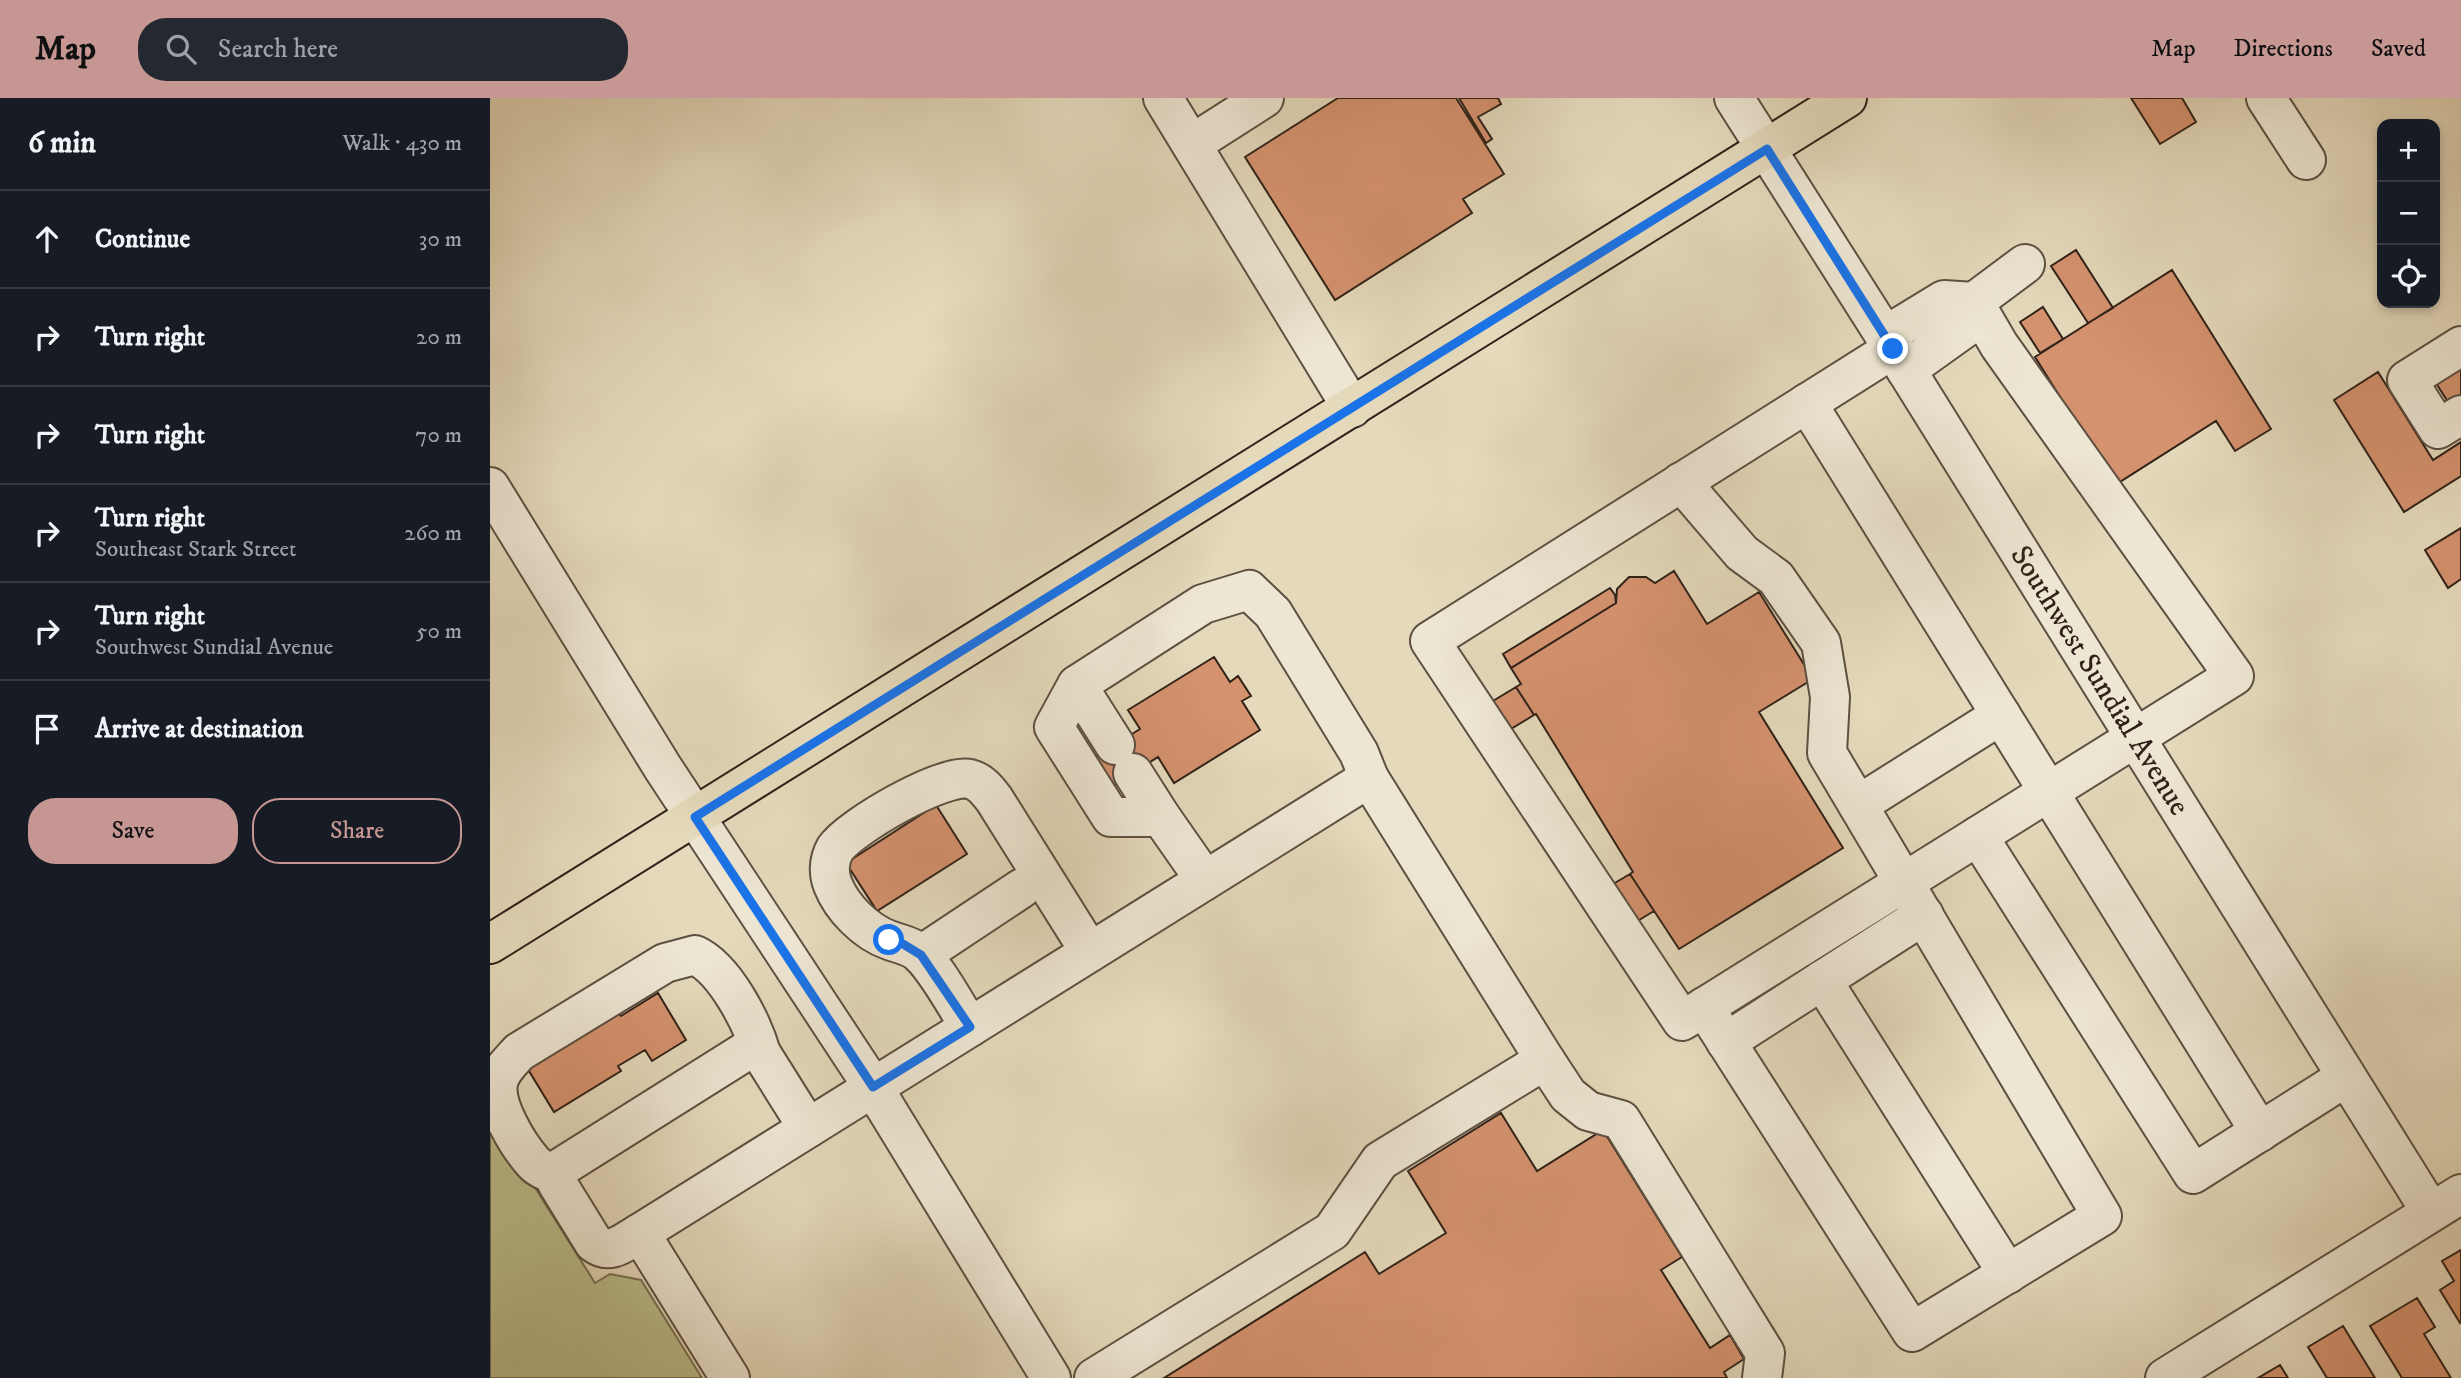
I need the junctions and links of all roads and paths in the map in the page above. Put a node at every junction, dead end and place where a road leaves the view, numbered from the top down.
1 (1163, 98) edge
2 (1264, 98) edge
3 (1734, 98) edge
4 (1847, 98) edge
5 (2266, 98) edge
6 (1192, 144) junction
7 (1767, 149) junction
8 (2306, 160) dead end
9 (2025, 264) dead end
10 (1974, 302) junction
11 (2461, 346) edge
12 (1895, 352) junction
13 (1807, 403) junction
14 (1352, 408) junction
15 (2461, 415) edge
16 (1681, 482) junction
17 (490, 487) edge
18 (1077, 685) junction
19 (2001, 715) junction
20 (2135, 738) junction
21 (1369, 778) junction
22 (2049, 792) junction
23 (1858, 805) junction
24 (695, 817) junction
25 (1161, 817) junction
26 (1978, 836) junction
27 (1205, 880) junction
28 (1904, 882) junction
29 (1022, 888) dead end
30 (1924, 915) junction
31 (490, 944) edge
32 (912, 949) junction
33 (1090, 952) junction
34 (1822, 980) junction
35 (1704, 1007) junction
36 (970, 1027) junction
37 (1726, 1042) junction
38 (761, 1053) junction
39 (1545, 1060) junction
40 (2346, 1077) junction
41 (873, 1087) junction
42 (808, 1128) junction
43 (2260, 1132) junction
44 (556, 1175) junction
45 (2446, 1203) edge
46 (640, 1233) junction
47 (2008, 1274) junction
48 (730, 1378) edge
49 (1051, 1378) edge
50 (1094, 1378) edge
51 (1762, 1378) edge
52 (2165, 1378) edge

1 - 6 street
2 - 6 street
3 - 7 street, Southwest Sundial Avenue
4 - 7 main road
5 - 8 street
6 - 14 street
7 - 12 street, Southwest Sundial Avenue
7 - 14 main road
9 - 10 street
10 - 12 street
10 - 20 street
11 - 15 street
12 - 13 street
12 - 20 street, Southwest Sundial Avenue
13 - 16 street
13 - 19 street
14 - 24 main road
16 - 23 street
16 - 35 street
17 - 24 street
18 - 21 street
18 - 25 street
18 - 25 street
19 - 22 street
19 - 23 street
20 - 22 street
20 - 40 street, Southwest Sundial Avenue
21 - 27 street
21 - 39 street
22 - 26 street
22 - 43 street
23 - 28 street
24 - 31 main road
24 - 41 street
25 - 27 street
26 - 28 street
26 - 43 street
27 - 33 street
28 - 30 street
28 - 35 street
29 - 32 street
30 - 34 street
30 - 47 street
32 - 33 street
32 - 36 street
33 - 36 street
34 - 37 street
34 - 47 street
35 - 37 street
36 - 41 street
37 - 47 street
38 - 42 street
38 - 44 street
38 - 44 street
39 - 50 street
39 - 51 street
40 - 43 street
40 - 45 street, Southwest Sundial Avenue
41 - 42 street
41 - 49 street
42 - 46 street
44 - 46 street
45 - 52 street
46 - 48 street

